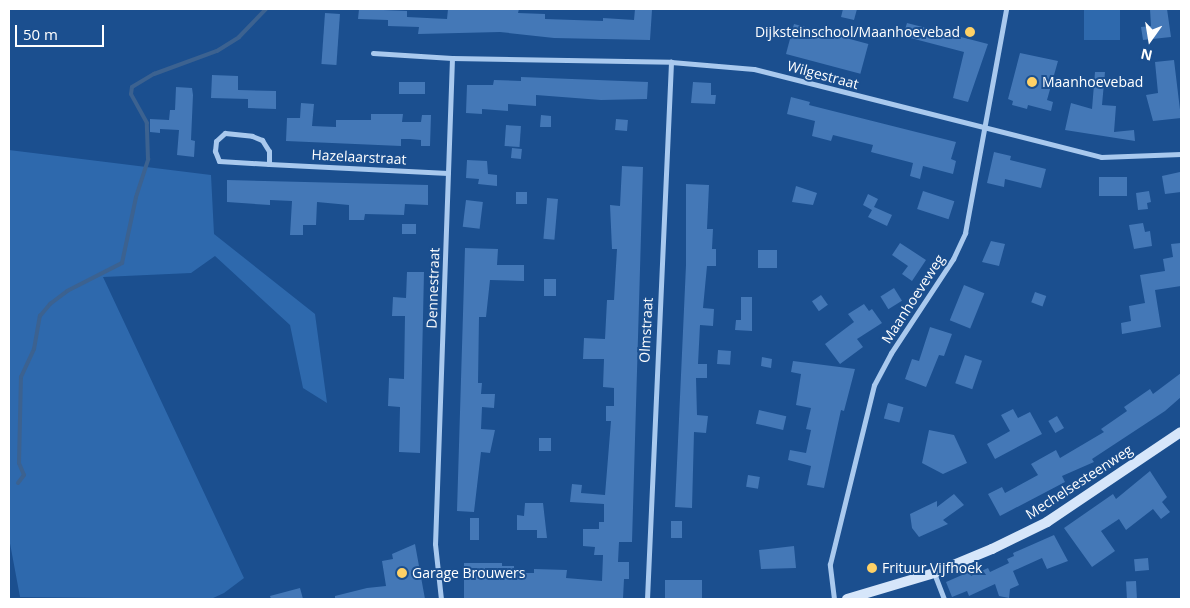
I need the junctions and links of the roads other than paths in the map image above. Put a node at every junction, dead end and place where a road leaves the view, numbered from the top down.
1 (1006, 9) edge
2 (373, 53) dead end
3 (452, 58) junction
4 (671, 62) junction
5 (984, 129) junction
6 (1181, 154) edge
7 (269, 164) junction
8 (448, 173) junction
9 (1181, 432) edge
10 (934, 573) junction
11 (441, 599) edge
12 (647, 599) edge
13 (834, 599) edge
14 (847, 599) edge
15 (944, 599) edge

1 - 5 street, Maanhoeveweg
2 - 3 street
3 - 4 street, Wilgestraat
3 - 8 street, Dennestraat
4 - 5 street, Wilgestraat
4 - 12 street, Olmstraat
5 - 6 street, Wilgestraat
5 - 13 street, Maanhoeveweg
7 - 7 street, Hazelaarstraat
7 - 8 street, Hazelaarstraat
8 - 11 street, Dennestraat
9 - 10 main road, Mechelsesteenweg
10 - 14 main road, Mechelsesteenweg
10 - 15 street

